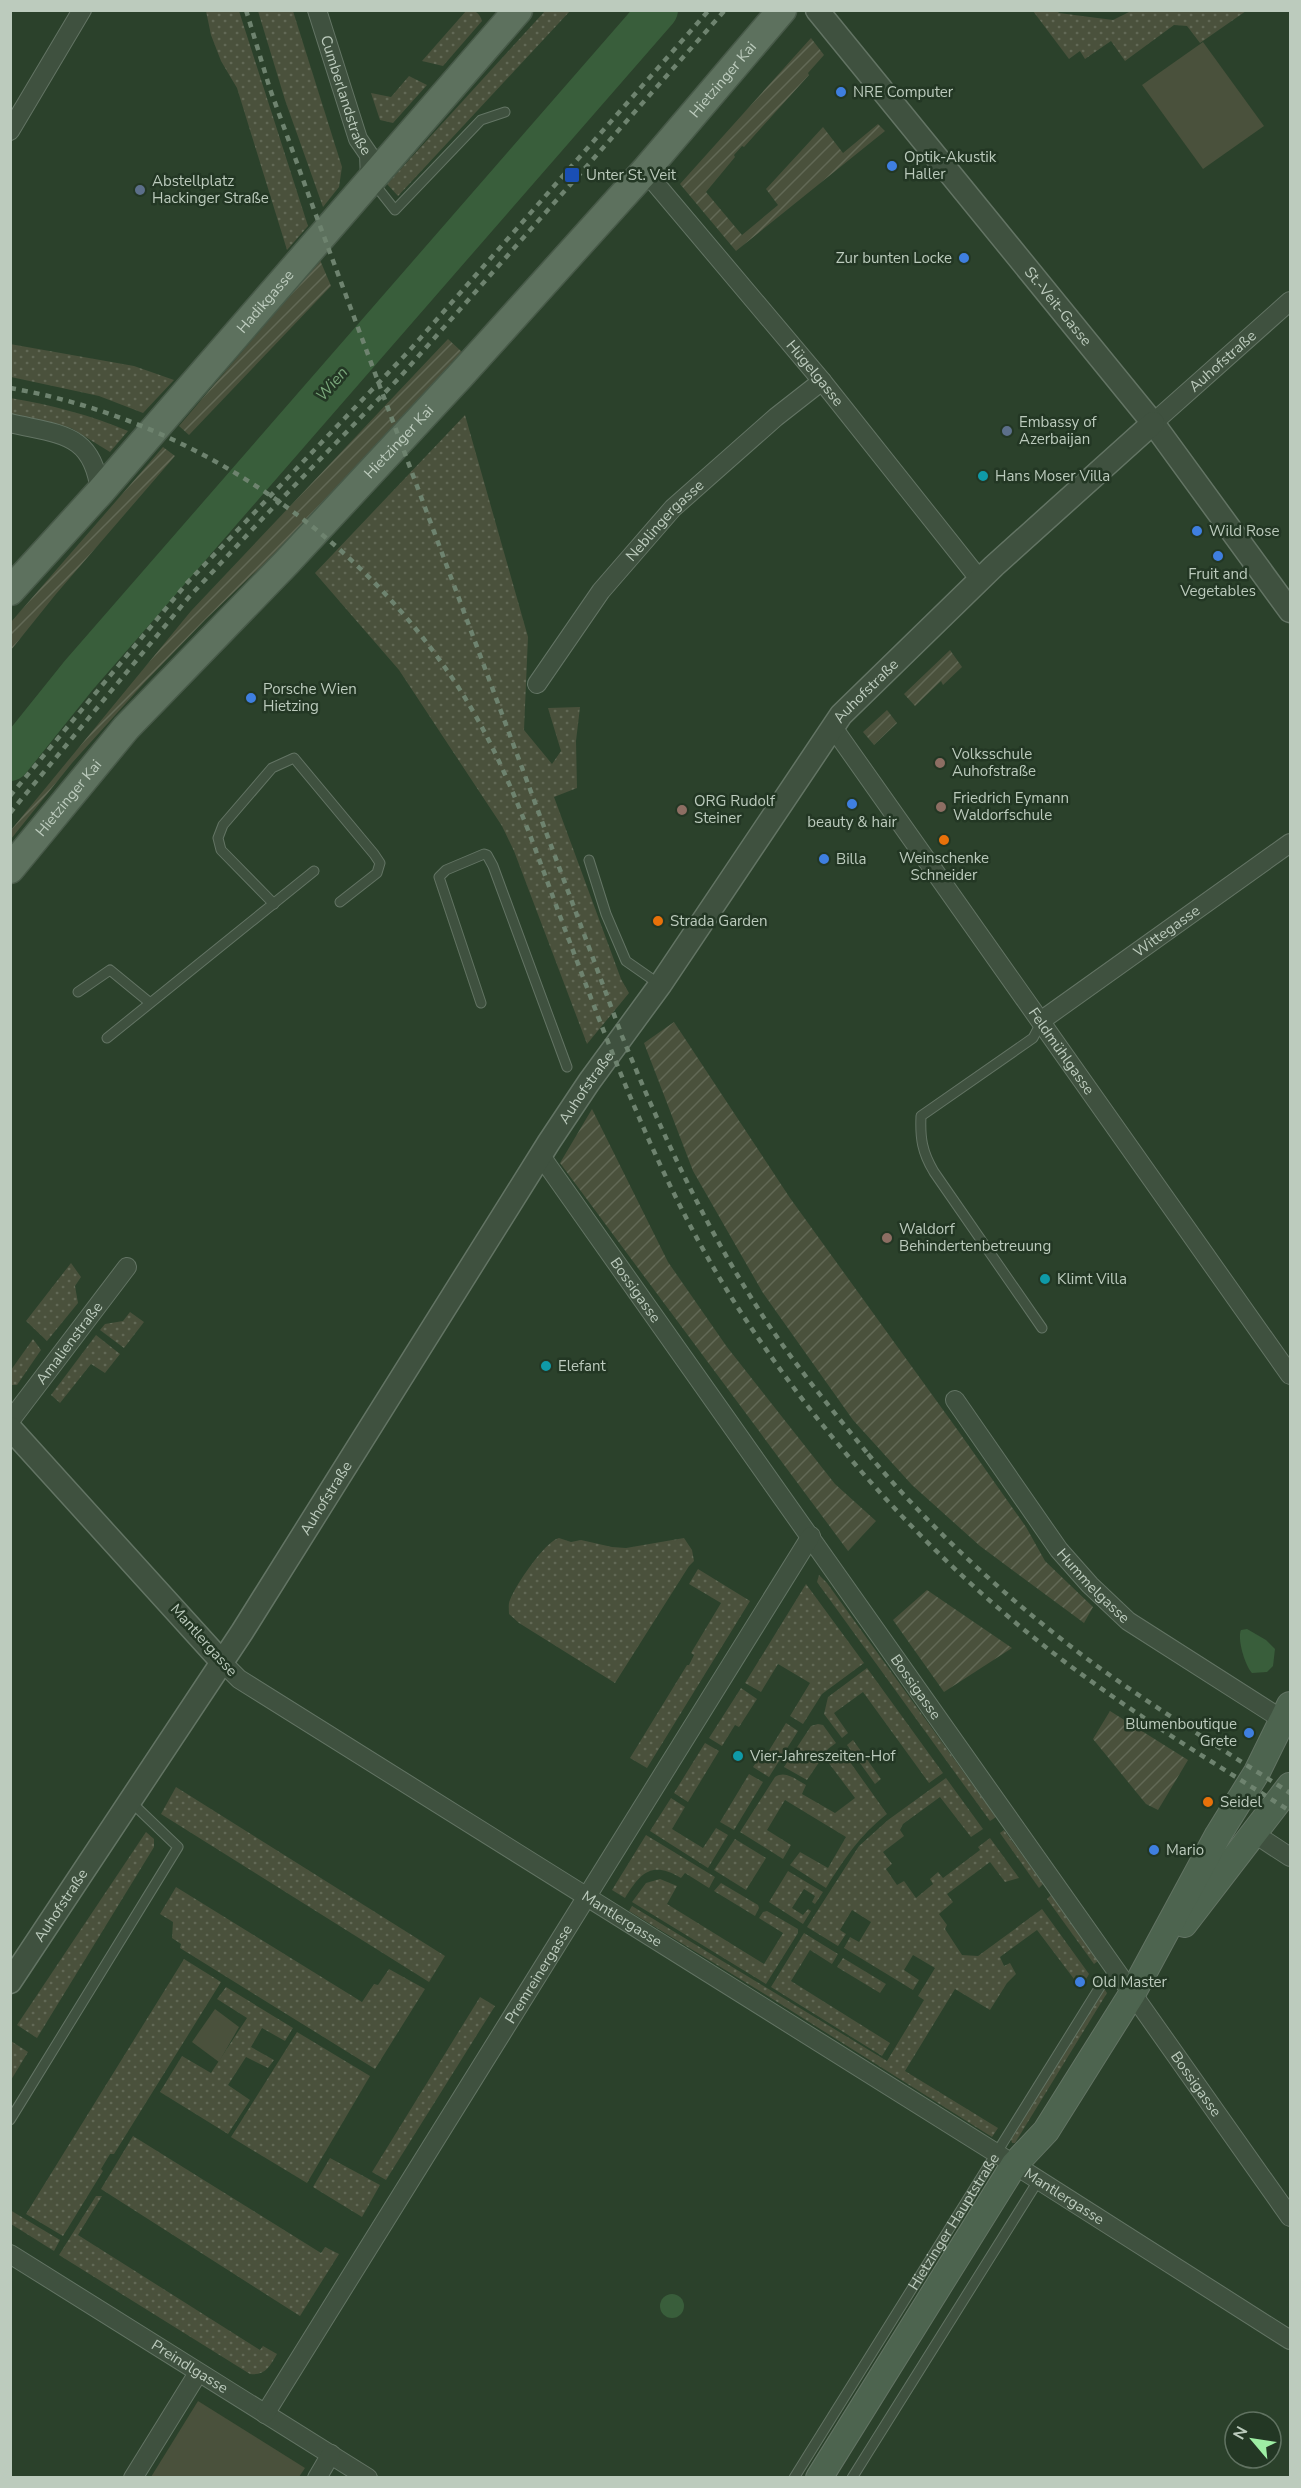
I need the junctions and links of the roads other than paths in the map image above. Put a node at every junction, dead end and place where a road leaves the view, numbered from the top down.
1 (82, 10) edge
2 (316, 10) edge
3 (518, 10) edge
4 (782, 10) edge
5 (817, 10) edge
6 (505, 112) dead end
7 (10, 130) edge
8 (645, 171) junction
9 (370, 179) junction
10 (1290, 301) edge
11 (822, 381) junction
12 (10, 423) edge
13 (1153, 423) junction
14 (100, 492) junction
15 (980, 580) junction
16 (10, 591) edge
17 (1290, 611) edge
18 (537, 684) dead end
19 (832, 726) junction
20 (1290, 843) edge
21 (589, 860) dead end
22 (10, 869) edge
23 (314, 871) dead end
24 (340, 902) dead end
25 (274, 904) junction
26 (660, 985) junction
27 (78, 992) dead end
28 (149, 1002) junction
29 (481, 1003) dead end
30 (1042, 1020) junction
31 (107, 1038) dead end
32 (567, 1067) dead end
33 (541, 1156) junction
34 (127, 1267) dead end
35 (1042, 1328) dead end
36 (1290, 1375) edge
37 (955, 1400) dead end
38 (10, 1421) edge
39 (10, 1428) edge
40 (811, 1536) junction
41 (222, 1662) junction
42 (1288, 1716) edge
43 (1290, 1786) edge
44 (130, 1801) junction
45 (1255, 1834) junction
46 (1290, 1857) edge
47 (585, 1897) junction
48 (1117, 1972) junction
49 (10, 1982) edge
50 (1132, 1994) junction
51 (10, 2120) edge
52 (1005, 2159) junction
53 (1038, 2181) junction
54 (1290, 2217) edge
55 (10, 2254) edge
56 (1290, 2340) edge
57 (198, 2373) junction
58 (265, 2414) junction
59 (331, 2454) junction
60 (133, 2478) edge
61 (316, 2478) edge
62 (368, 2478) edge
63 (794, 2478) edge
64 (819, 2478) edge
65 (852, 2478) edge

1 - 7 street
2 - 9 street, Cumberlandstraße
3 - 9 main road, Hadikgasse
4 - 8 main road, Hietzinger Kai
5 - 13 street, St.-Veit-Gasse
6 - 9 lane
8 - 11 street, Hügelgasse
8 - 22 main road, Hietzinger Kai
9 - 14 main road, Hadikgasse
10 - 13 street, Auhofstraße
11 - 15 street, Hügelgasse
11 - 18 street, Neblingergasse
12 - 14 street
13 - 15 street, Auhofstraße
13 - 17 street, St.-Veit-Gasse
14 - 16 main road, Hadikgasse
15 - 19 street, Auhofstraße
19 - 26 street, Auhofstraße
19 - 30 street, Feldmühlgasse
20 - 30 street, Wittegasse
21 - 26 lane
23 - 25 lane
24 - 25 lane
25 - 28 lane
26 - 33 street, Auhofstraße
27 - 28 lane
28 - 31 lane
29 - 32 lane
30 - 35 lane
30 - 36 street, Feldmühlgasse
33 - 40 street, Bossigasse
33 - 41 street, Auhofstraße
34 - 38 street, Amalienstraße
37 - 42 street, Hummelgasse
39 - 41 street, Mantlergasse
40 - 47 street, Premreinergasse
40 - 48 street, Bossigasse
41 - 44 street, Auhofstraße
41 - 47 street, Mantlergasse
42 - 50 main road, Hietzinger Hauptstraße
43 - 45 main road, Hietzinger Hauptstraße
44 - 49 street, Auhofstraße
44 - 51 lane
45 - 46 street
45 - 50 main road, Hietzinger Hauptstraße
47 - 52 street, Mantlergasse
47 - 58 street, Premreinergasse
48 - 50 street, Bossigasse
48 - 52 lane, Hietzinger Hauptstraße
50 - 52 main road, Hietzinger Hauptstraße
50 - 54 street, Bossigasse
52 - 53 street, Mantlergasse
52 - 63 lane, Hietzinger Hauptstraße
52 - 64 main road, Hietzinger Hauptstraße
53 - 56 street, Mantlergasse
53 - 65 lane
55 - 57 street, Preindlgasse
57 - 58 street, Preindlgasse
57 - 60 street
58 - 59 street, Preindlgasse
59 - 61 street
59 - 62 street, Preindlgasse

